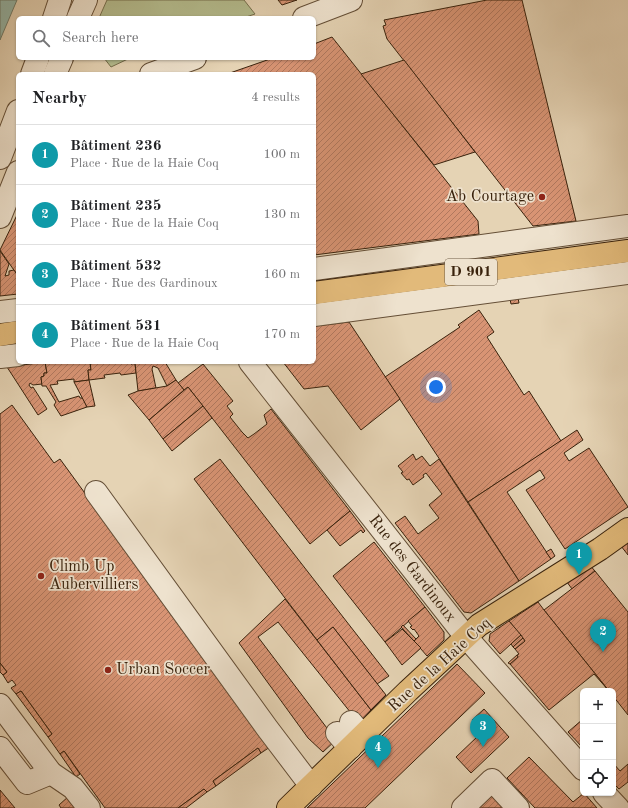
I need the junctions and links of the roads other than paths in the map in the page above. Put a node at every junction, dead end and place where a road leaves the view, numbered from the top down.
1 (60, 0) edge
2 (86, 0) edge
3 (348, 0) edge
4 (55, 16) edge
5 (79, 16) edge
6 (309, 16) edge
7 (37, 60) edge
8 (61, 60) edge
9 (190, 60) edge
10 (33, 72) edge
11 (56, 72) edge
12 (157, 72) edge
13 (16, 116) edge
14 (0, 158) edge
15 (16, 177) edge
16 (0, 217) edge
17 (628, 226) edge
18 (628, 251) edge
19 (316, 268) edge
20 (628, 274) edge
21 (316, 293) edge
22 (16, 310) edge
23 (0, 312) edge
24 (316, 315) edge
25 (16, 332) edge
26 (0, 335) edge
27 (16, 355) edge
28 (0, 357) edge
29 (252, 364) edge
30 (96, 492) dead end
31 (628, 529) edge
32 (466, 637) junction
33 (0, 705) edge
34 (0, 748) edge
35 (580, 766) edge
36 (51, 773) junction
37 (311, 786) junction
38 (607, 796) edge
39 (89, 808) edge
40 (288, 808) edge
41 (463, 808) edge
42 (518, 808) edge
43 (618, 808) edge

1 - 4 street
2 - 5 street
3 - 6 street
7 - 10 street
8 - 11 street
9 - 12 street
13 - 14 street
15 - 16 street
17 - 19 street
18 - 21 main road, D 901
20 - 24 street
22 - 23 street
25 - 26 main road
27 - 28 street
29 - 32 street, Rue des Gardinoux
30 - 37 street
31 - 32 main road, Rue de la Haie Coq
32 - 35 street, Rue des Gardinoux
32 - 37 main road, Rue de la Haie Coq
33 - 36 street
34 - 36 street
36 - 39 street
37 - 40 main road, Rue de la Haie Coq
38 - 43 street
41 - 42 street

